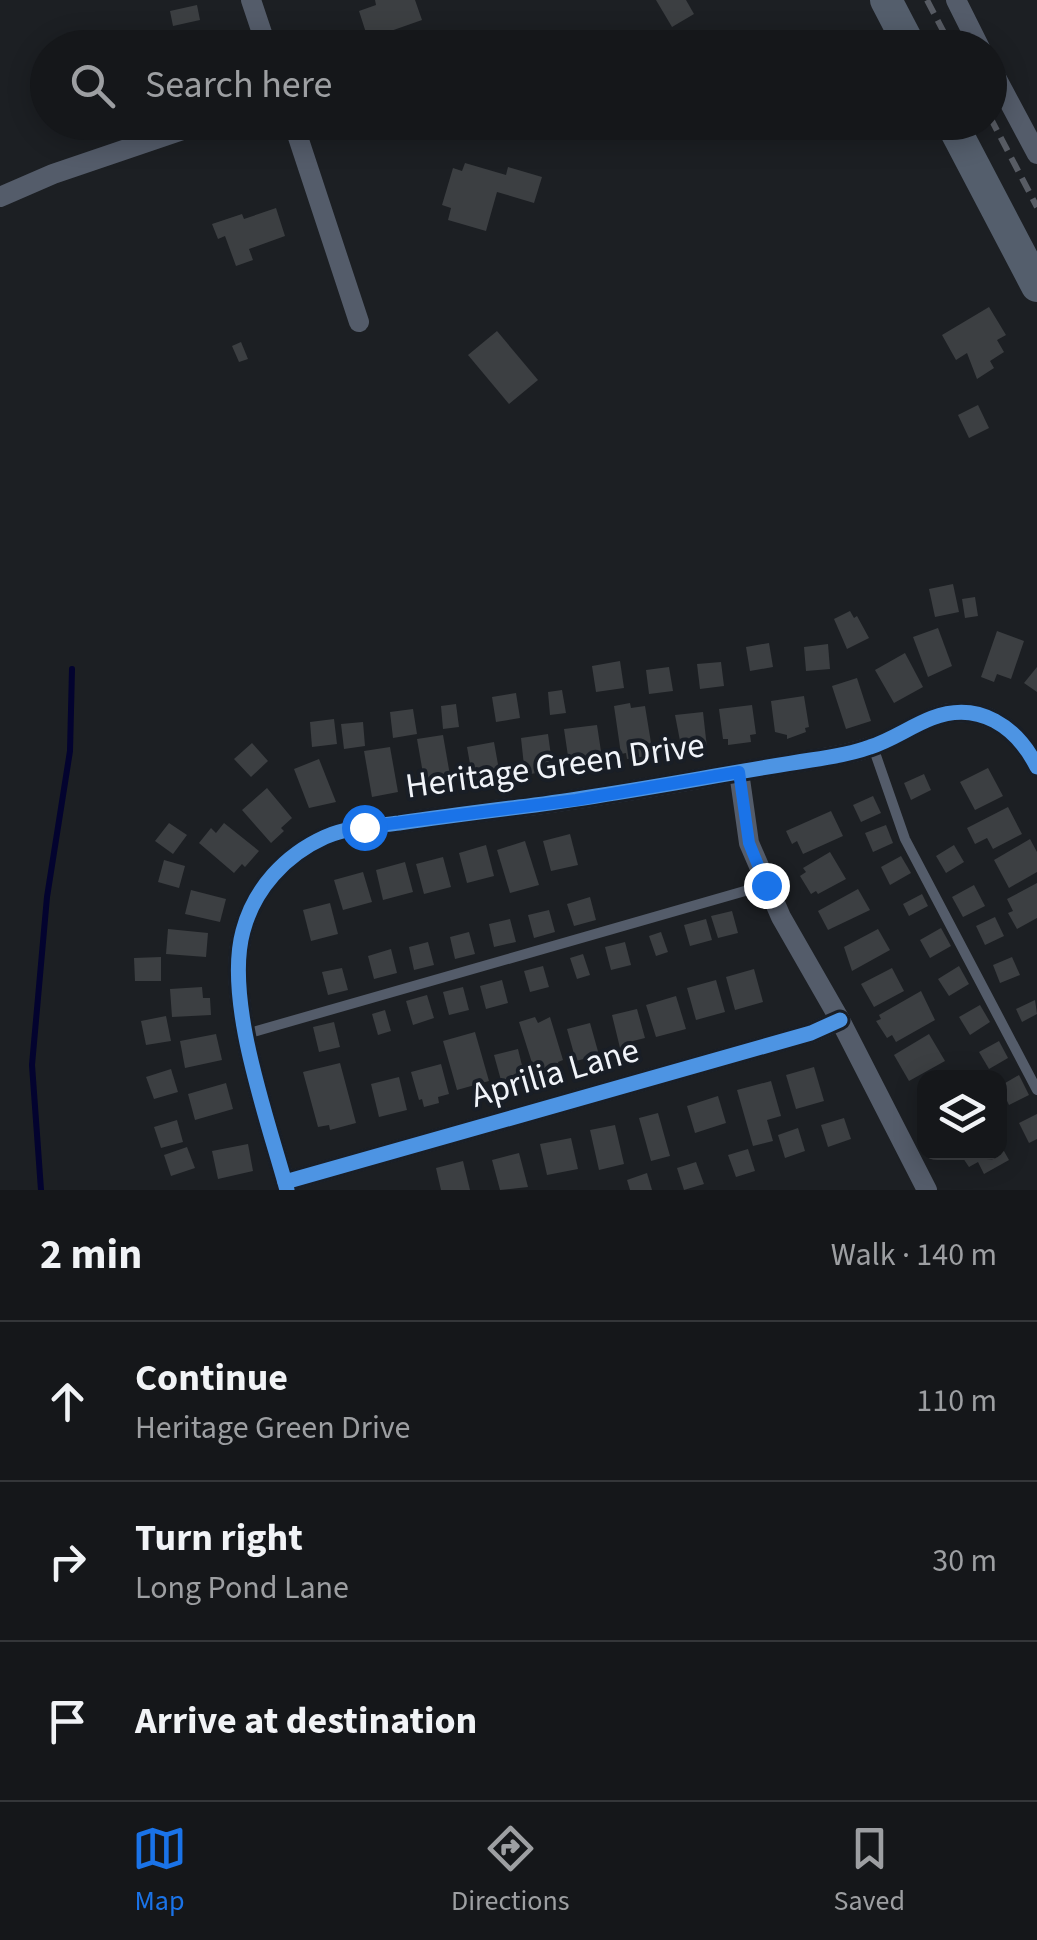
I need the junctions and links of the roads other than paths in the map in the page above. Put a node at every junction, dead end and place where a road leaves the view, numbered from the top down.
1 (251, 0) edge
2 (886, 0) edge
3 (956, 0) edge
4 (261, 30) edge
5 (902, 30) edge
6 (971, 30) edge
7 (1007, 98) edge
8 (153, 140) edge
9 (298, 140) edge
10 (960, 140) edge
11 (1037, 154) edge
12 (0, 196) edge
13 (1037, 286) edge
14 (359, 322) dead end
15 (873, 747) junction
16 (1037, 767) edge
17 (739, 772) junction
18 (766, 885) junction
19 (840, 1020) junction
20 (246, 1034) junction
21 (1037, 1090) edge
22 (286, 1186) edge
23 (927, 1190) edge

1 - 4 street
2 - 5 main road
3 - 6 street
7 - 11 street
8 - 12 street
9 - 14 street
10 - 13 main road
15 - 16 street, Heritage Green Drive
15 - 17 street, Heritage Green Drive
15 - 21 lane
17 - 18 street
17 - 20 street, Heritage Green Drive
18 - 19 street
18 - 20 lane
19 - 22 street, Aprilia Lane
19 - 23 street
20 - 22 street, Heritage Green Drive

